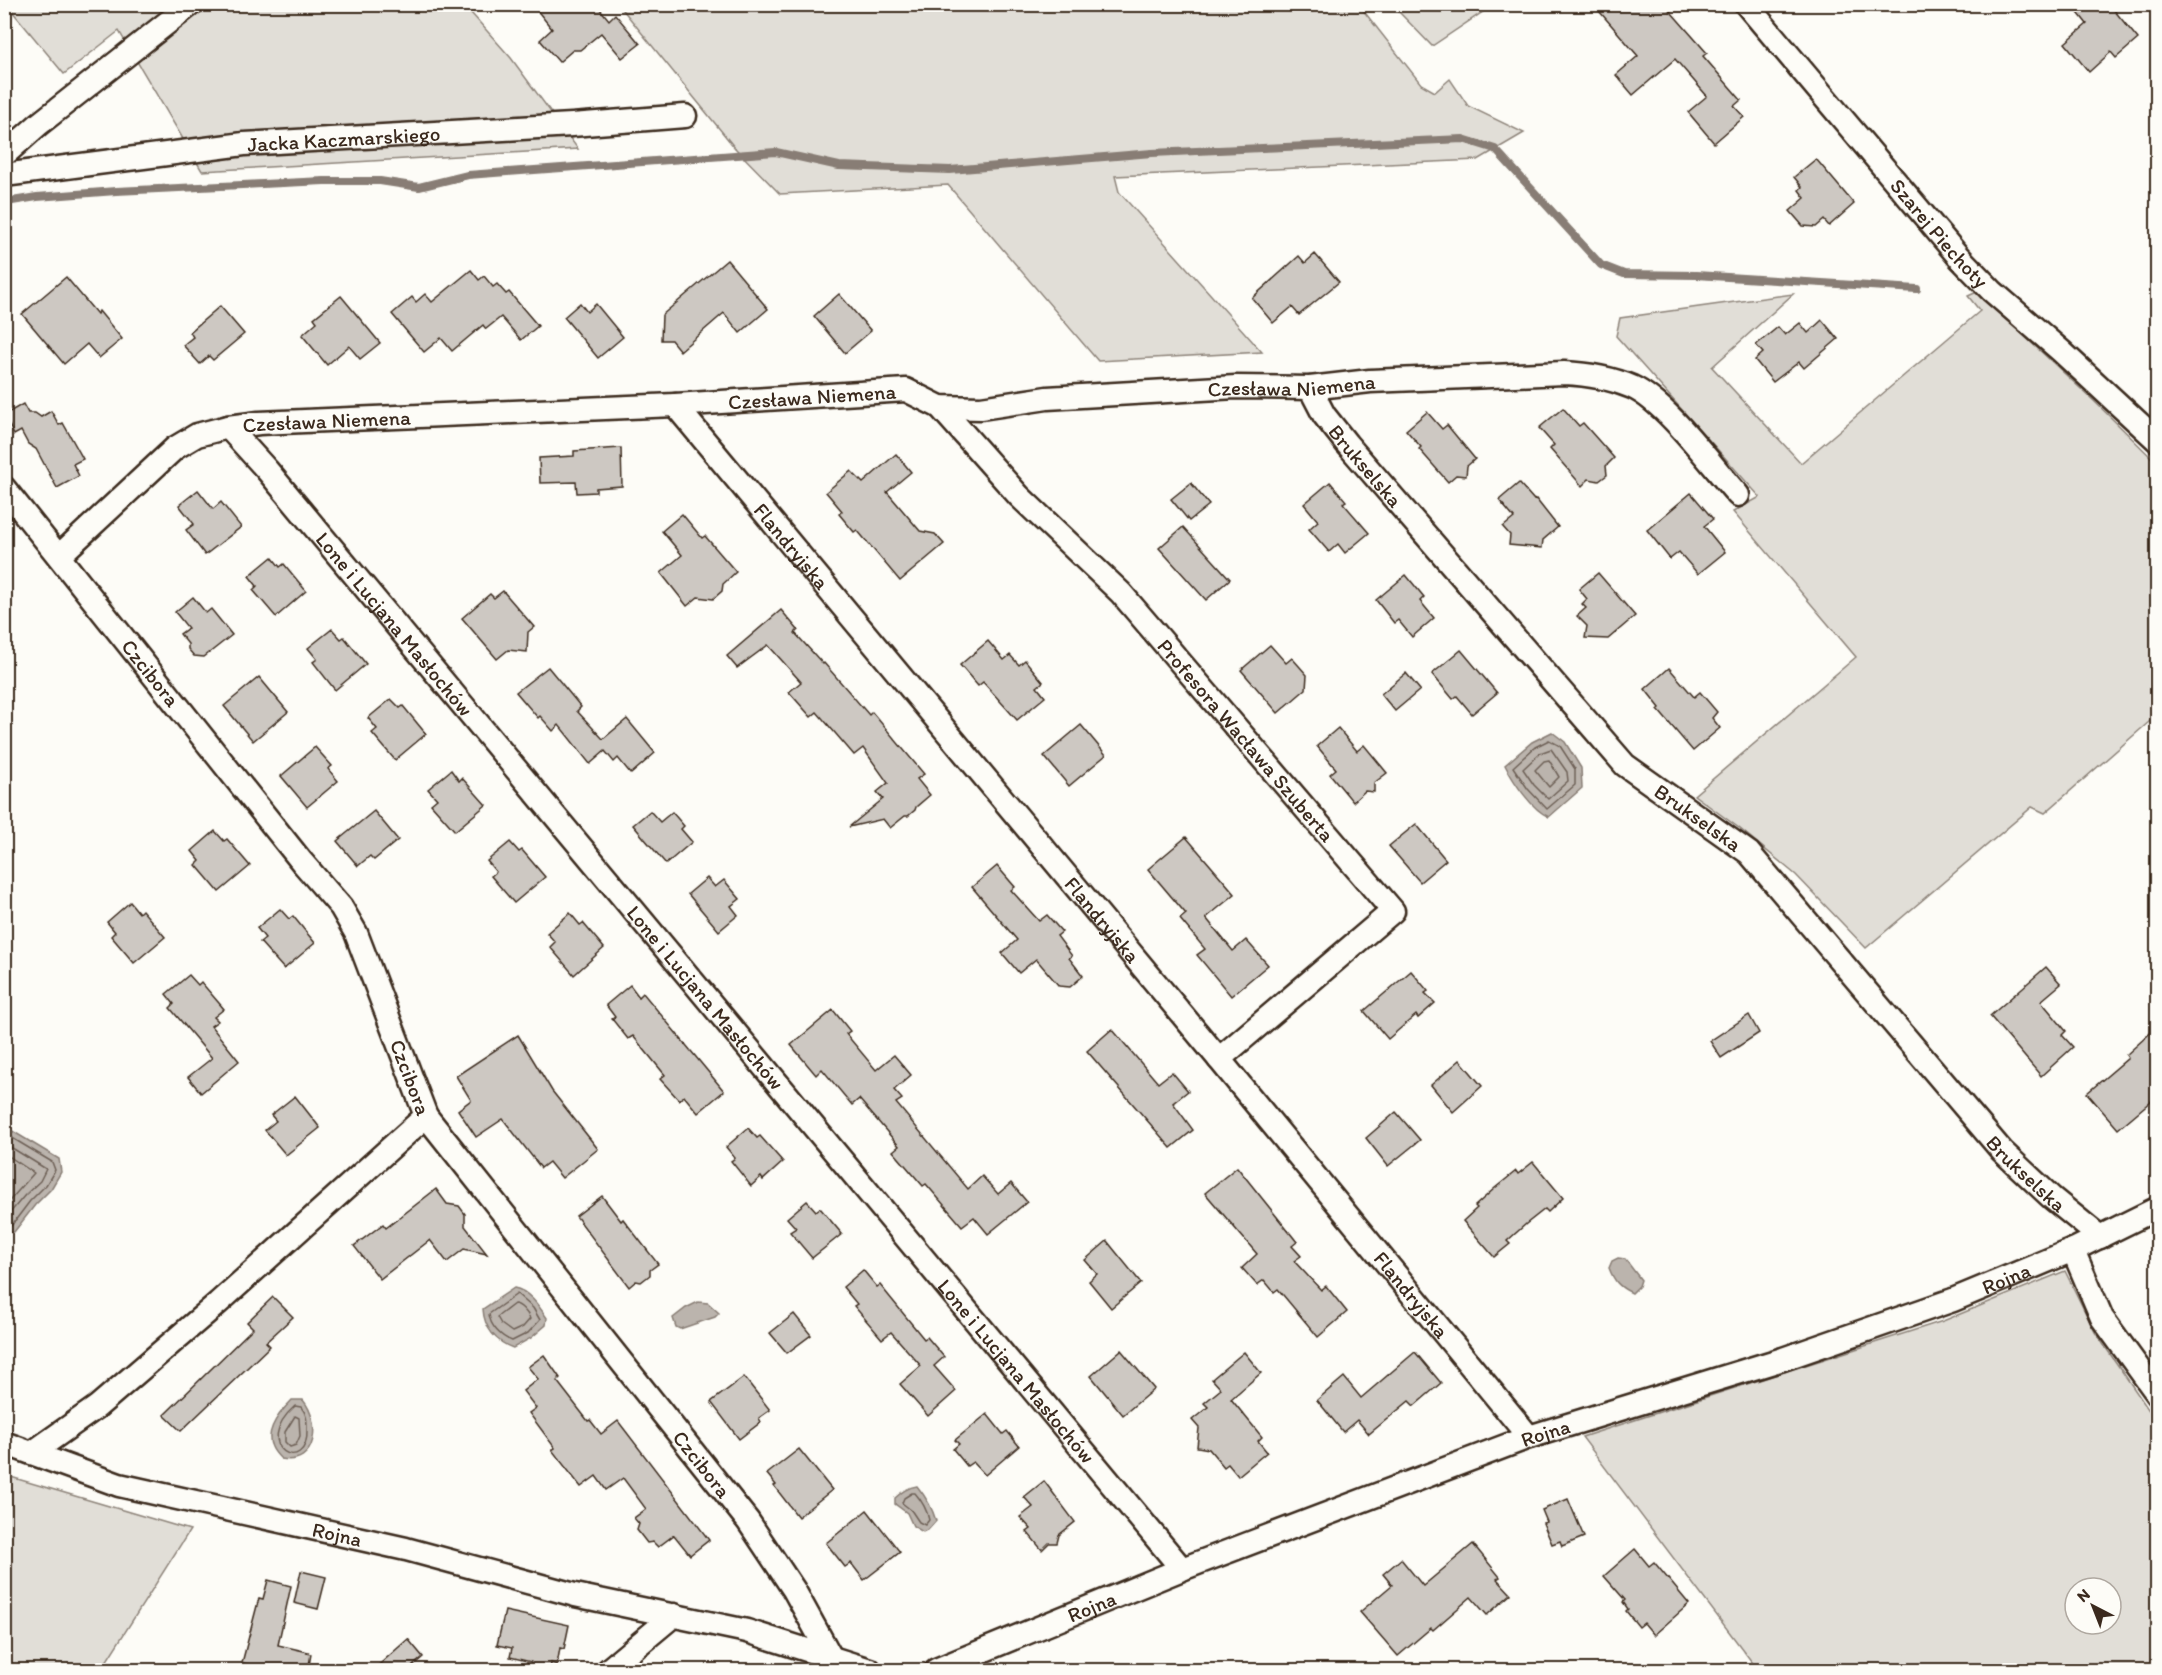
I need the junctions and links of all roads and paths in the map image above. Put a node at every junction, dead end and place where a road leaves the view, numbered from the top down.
1 (191, 4) edge
2 (1746, 4) edge
3 (685, 116) dead end
4 (4, 155) edge
5 (4, 175) edge
6 (1310, 388) junction
7 (675, 405) junction
8 (940, 407) junction
9 (228, 427) junction
10 (2157, 441) edge
11 (4, 488) edge
12 (1738, 495) dead end
13 (59, 556) junction
14 (1220, 1059) junction
15 (426, 1116) junction
16 (2157, 1208) edge
17 (2100, 1237) junction
18 (2073, 1250) junction
19 (2157, 1395) edge
20 (1529, 1437) junction
21 (4, 1443) edge
22 (33, 1453) junction
23 (1182, 1569) junction
24 (674, 1616) junction
25 (832, 1659) junction
26 (608, 1671) edge
27 (870, 1671) edge
28 (936, 1671) edge

1 - 4 street
2 - 10 street, Szarej Piechoty
3 - 5 street, Jacka Kaczmarskiego
6 - 8 street, Czesława Niemena
6 - 12 street, Czesława Niemena
6 - 17 street, Brukselska
7 - 8 street, Czesława Niemena
7 - 9 street, Czesława Niemena
7 - 14 street, Flandryjska
8 - 14 street, Profesora Wacława Szuberta
9 - 13 street, Czesława Niemena
9 - 23 street, Lone i Lucjana Masłochów
11 - 13 street, Czcibora
13 - 15 street, Czcibora
14 - 20 street, Flandryjska
15 - 22 street
15 - 25 street, Czcibora
16 - 17 street, Rojna
17 - 18 street, Rojna
18 - 19 street
18 - 20 street, Rojna
20 - 23 street, Rojna
21 - 22 street, Rojna
22 - 24 street, Rojna
23 - 28 street, Rojna
24 - 25 street, Rojna
24 - 26 street
25 - 27 street, Rojna

